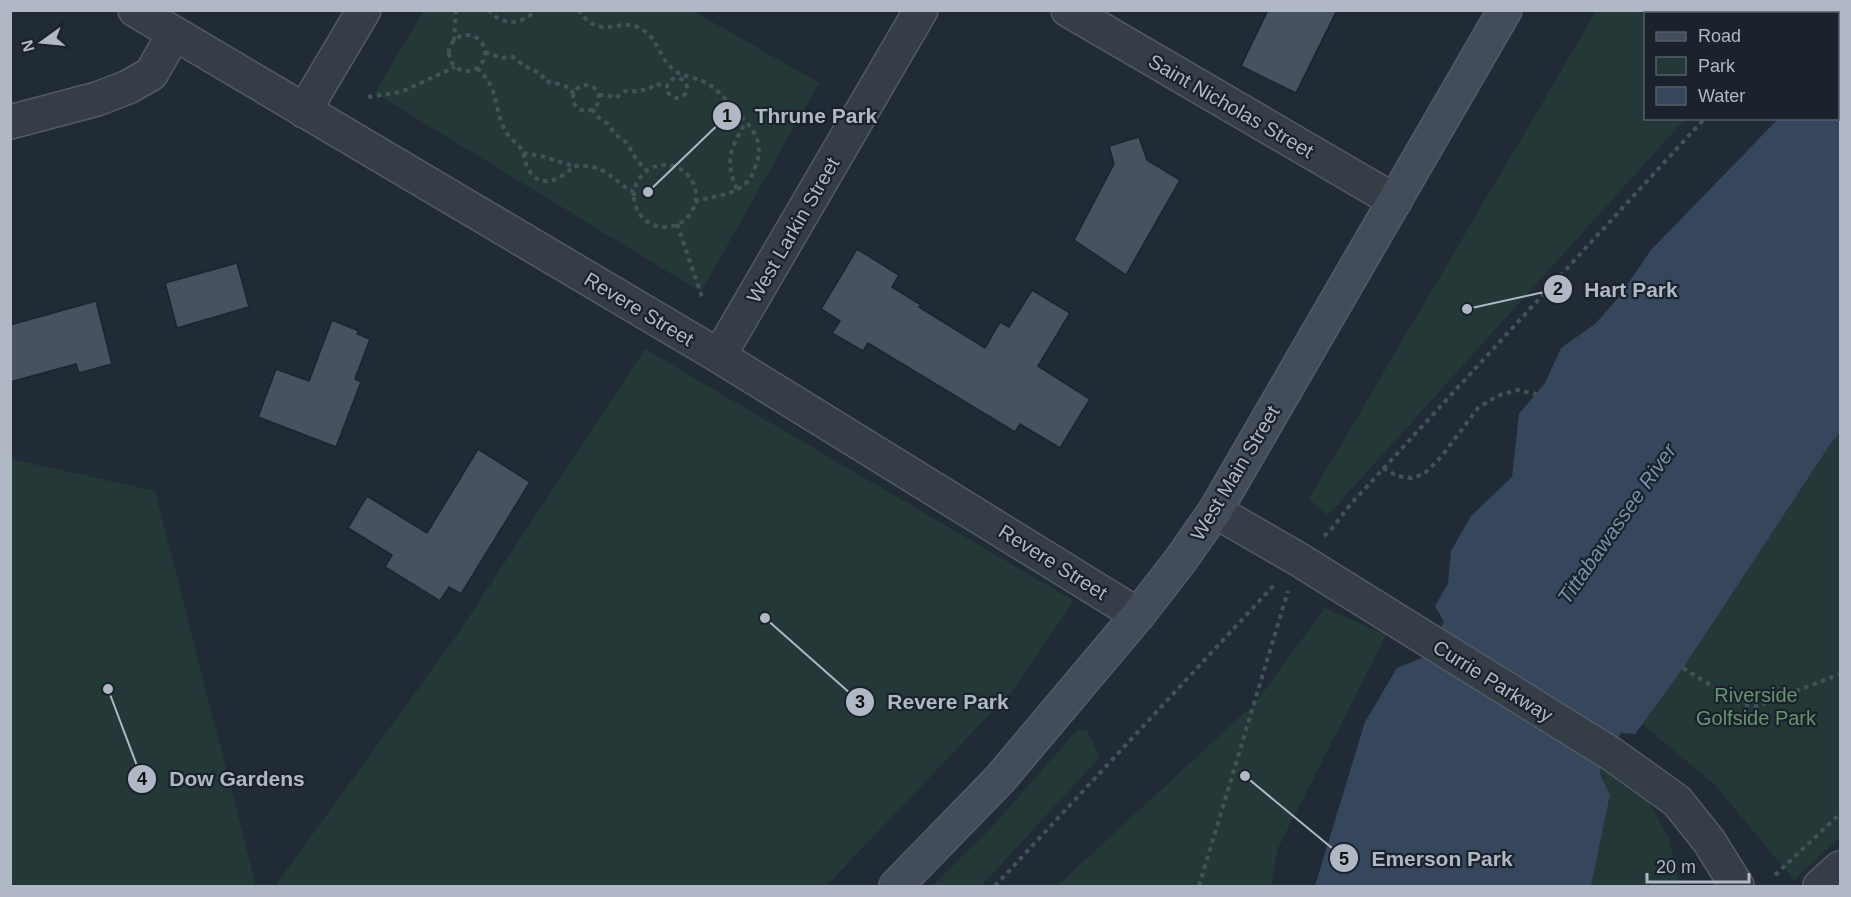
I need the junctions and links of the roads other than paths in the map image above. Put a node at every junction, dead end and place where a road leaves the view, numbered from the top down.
1 (135, 10) edge
2 (364, 10) edge
3 (921, 10) edge
4 (1068, 10) edge
5 (1505, 10) edge
6 (174, 34) junction
7 (304, 111) junction
8 (10, 122) edge
9 (1395, 201) junction
10 (719, 356) junction
11 (1215, 511) junction
12 (1138, 615) junction
13 (1840, 868) edge
14 (896, 886) edge
15 (1737, 886) edge
16 (1820, 886) edge

1 - 6 street, Revere Street
2 - 7 street
3 - 10 street, West Larkin Street
4 - 9 street, Saint Nicholas Street
5 - 9 street, West Main Street
6 - 7 street, Revere Street
6 - 8 street
7 - 10 street, Revere Street
9 - 11 street, West Main Street
10 - 12 street, Revere Street
11 - 12 street, West Main Street
11 - 15 street, Currie Parkway
12 - 14 street, West Main Street
13 - 16 street

